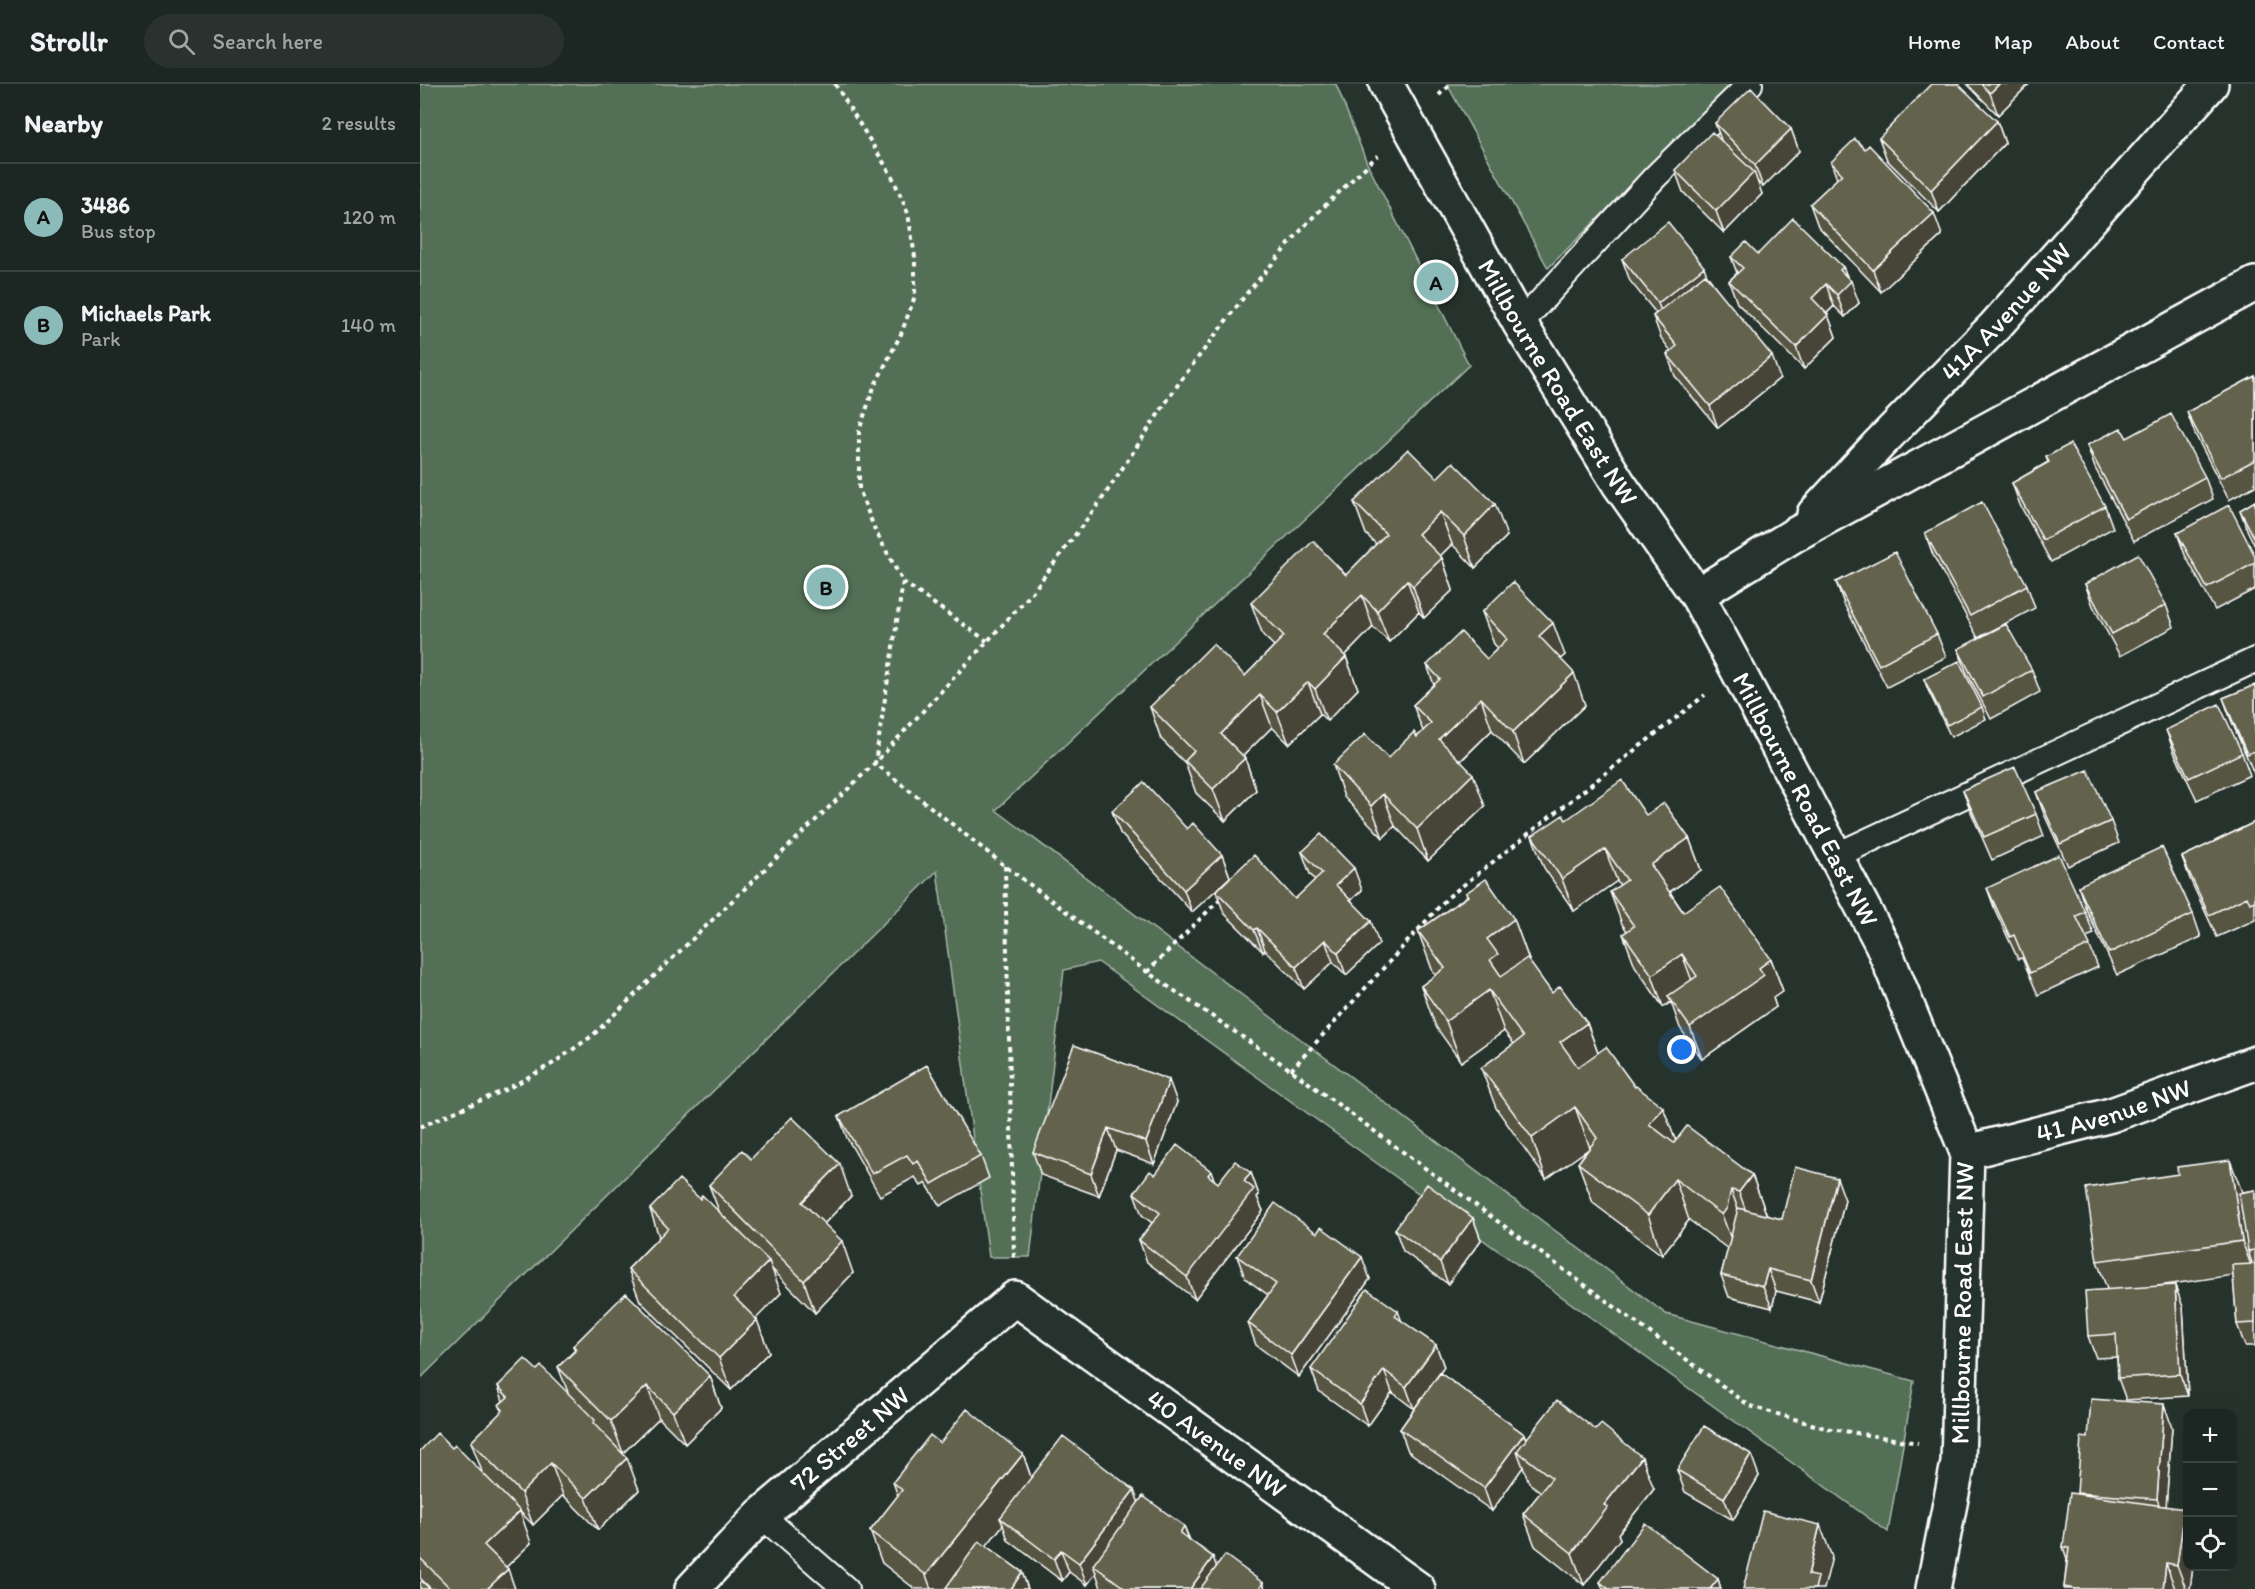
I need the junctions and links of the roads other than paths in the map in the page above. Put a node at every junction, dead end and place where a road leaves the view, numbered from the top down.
1 (1386, 84) edge
2 (1750, 84) edge
3 (2211, 84) edge
4 (2255, 284) edge
5 (1520, 324) junction
6 (1794, 535) junction
7 (1697, 595) junction
8 (2255, 660) edge
9 (1835, 856) junction
10 (2255, 1063) edge
11 (1967, 1152) junction
12 (1015, 1298) joint
13 (761, 1515) junction
14 (692, 1589) edge
15 (846, 1589) edge
16 (1418, 1589) edge
17 (1933, 1589) edge

1 - 5 street, Millbourne Road East NW
2 - 5 lane
3 - 6 street, 41A Avenue NW
4 - 6 street, 41A Avenue NW
5 - 7 street, Millbourne Road East NW
6 - 7 street, 41A Avenue NW
7 - 9 street, Millbourne Road East NW
8 - 9 lane
9 - 11 street, Millbourne Road East NW
10 - 11 street, 41 Avenue NW
11 - 17 street, Millbourne Road East NW
12 - 13 street, 72 Street NW
12 - 16 street, 40 Avenue NW
13 - 14 street, 72 Street NW
13 - 15 lane

